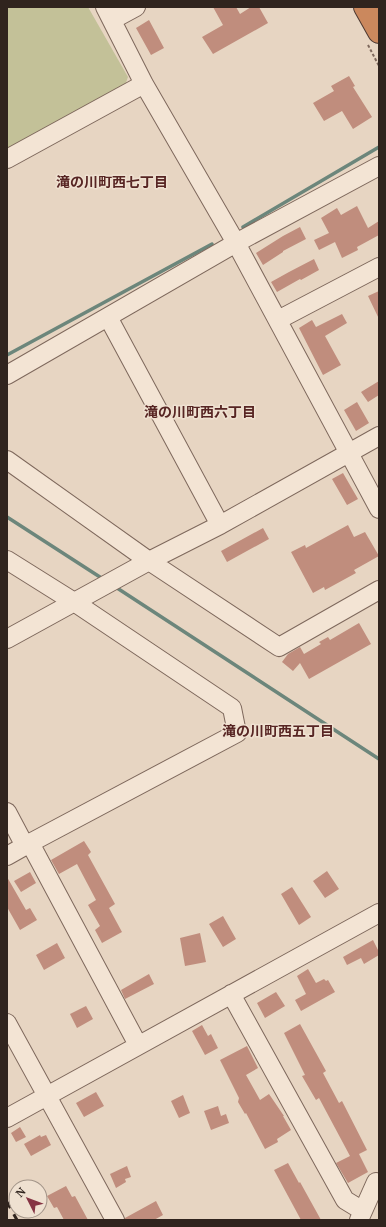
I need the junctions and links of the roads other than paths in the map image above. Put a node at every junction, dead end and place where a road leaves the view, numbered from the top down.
1 (136, 7) edge
2 (365, 7) edge
3 (109, 13) edge
4 (379, 32) edge
5 (144, 84) junction
6 (7, 159) edge
7 (379, 166) edge
8 (236, 244) junction
9 (379, 267) edge
10 (108, 317) junction
11 (278, 320) junction
12 (7, 375) edge
13 (379, 436) edge
14 (348, 453) junction
15 (7, 460) edge
16 (379, 509) edge
17 (220, 525) junction
18 (7, 560) edge
19 (149, 561) junction
20 (379, 590) edge
21 (74, 602) junction
22 (7, 639) edge
23 (7, 812) edge
24 (28, 844) junction
25 (7, 856) edge
26 (379, 913) edge
27 (231, 994) junction
28 (7, 1023) edge
29 (138, 1045) junction
30 (47, 1096) junction
31 (7, 1118) edge
32 (376, 1182) dead end
33 (361, 1215) edge
34 (115, 1220) edge

1 - 3 street
2 - 4 highway
3 - 5 street
5 - 6 street
5 - 8 street
7 - 8 street
8 - 10 street
8 - 11 street
9 - 11 street
10 - 12 street
10 - 17 street
11 - 14 street
13 - 14 street
14 - 16 street
14 - 17 street
15 - 19 street
17 - 19 street
18 - 21 street
19 - 20 street
19 - 21 street
21 - 22 street
21 - 24 street
23 - 24 street
24 - 25 street
24 - 29 street
26 - 27 street
27 - 29 street
27 - 33 street
28 - 30 street
29 - 30 street
30 - 31 street
30 - 34 street
32 - 33 street

